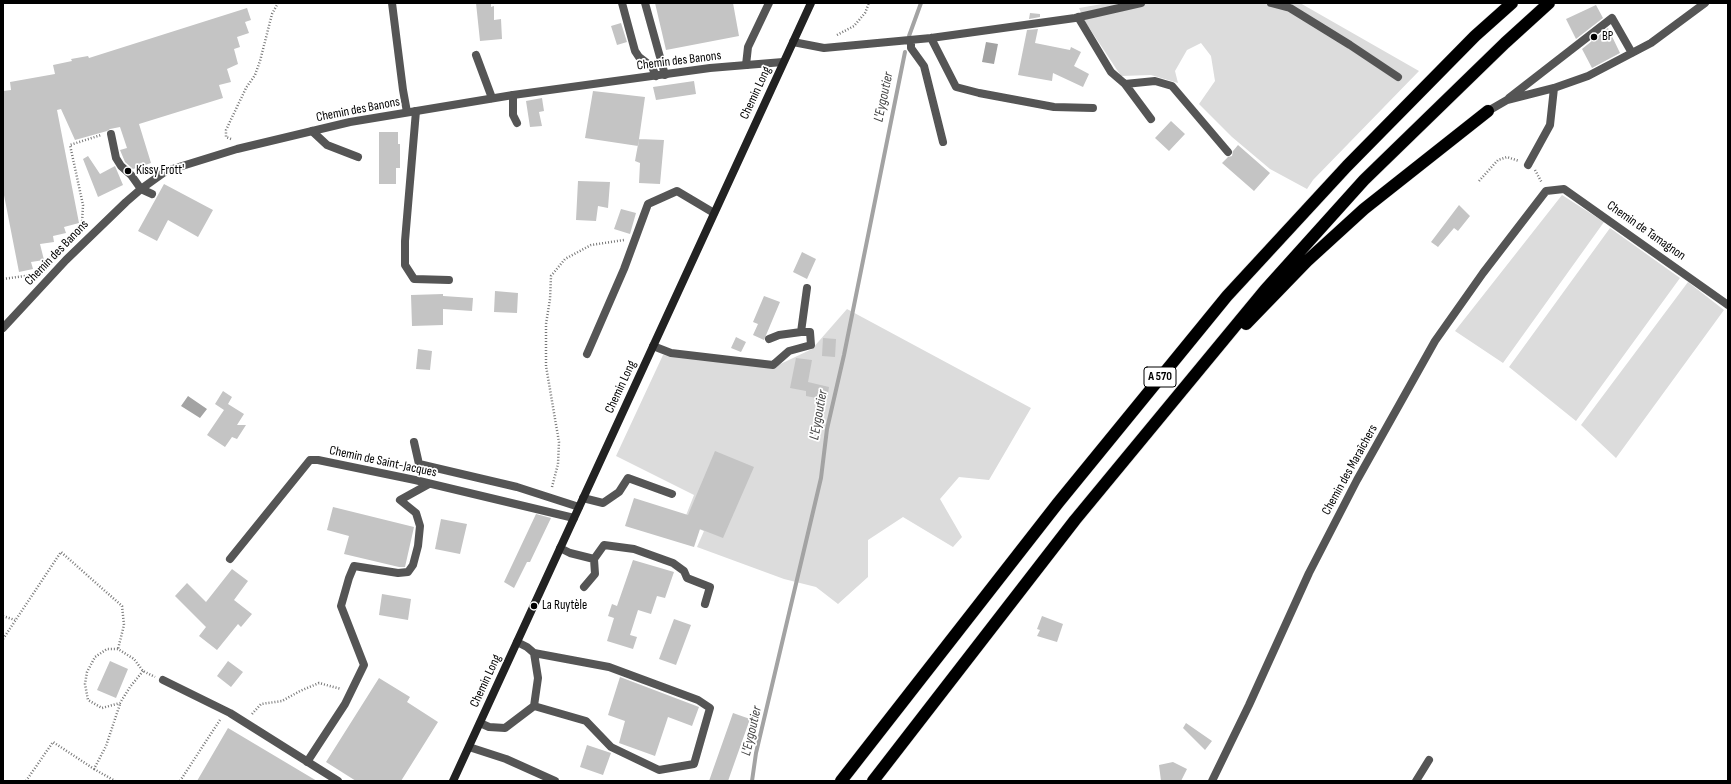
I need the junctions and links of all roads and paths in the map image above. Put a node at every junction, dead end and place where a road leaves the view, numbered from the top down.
1 (278, 3) edge
2 (392, 3) edge
3 (622, 3) edge
4 (645, 3) edge
5 (769, 3) edge
6 (810, 3) edge
7 (869, 3) edge
8 (1142, 3) edge
9 (1271, 3) edge
10 (1512, 3) edge
11 (1549, 3) edge
12 (1705, 3) edge
13 (1078, 17) junction
14 (931, 38) junction
15 (911, 40) junction
16 (793, 42) junction
17 (833, 47) junction
18 (1632, 53) junction
19 (476, 55) dead end
20 (783, 62) junction
21 (746, 65) junction
22 (660, 75) junction
23 (1398, 77) dead end
24 (1125, 84) junction
25 (1554, 88) junction
26 (513, 95) junction
27 (492, 98) junction
28 (1507, 100) junction
29 (1093, 108) dead end
30 (416, 111) junction
31 (1488, 111) joint
32 (407, 112) junction
33 (1151, 119) dead end
34 (517, 123) dead end
35 (312, 131) junction
36 (111, 134) joint
37 (238, 138) dead end
38 (943, 142) dead end
39 (1228, 152) dead end
40 (358, 157) dead end
41 (1528, 165) junction
42 (1479, 181) dead end
43 (141, 188) junction
44 (1546, 191) junction
45 (152, 194) dead end
46 (714, 213) junction
47 (639, 229) junction
48 (74, 236) dead end
49 (69, 241) dead end
50 (3, 279) edge
51 (449, 280) dead end
52 (807, 288) dead end
53 (1728, 305) edge
54 (3, 328) edge
55 (801, 332) junction
56 (769, 340) dead end
57 (653, 346) junction
58 (587, 354) dead end
59 (1181, 391) junction
60 (414, 442) dead end
61 (429, 484) junction
62 (672, 494) dead end
63 (549, 498) junction
64 (583, 498) junction
65 (579, 507) junction
66 (574, 518) junction
67 (560, 548) junction
68 (230, 558) dead end
69 (594, 559) junction
70 (584, 587) dead end
71 (705, 604) dead end
72 (3, 616) edge
73 (15, 620) junction
74 (3, 639) edge
75 (517, 642) junction
76 (118, 649) junction
77 (534, 653) junction
78 (143, 671) junction
79 (163, 680) joint
80 (351, 692) junction
81 (120, 703) junction
82 (534, 706) junction
83 (226, 712) junction
84 (244, 722) junction
85 (480, 723) junction
86 (469, 747) junction
87 (1429, 760) dead end
88 (307, 762) junction
89 (94, 769) junction
90 (547, 779) edge
91 (26, 781) edge
92 (115, 781) edge
93 (180, 781) edge
94 (338, 781) edge
95 (453, 781) edge
96 (555, 781) edge
97 (841, 781) edge
98 (873, 781) edge
99 (1212, 781) edge
100 (1416, 781) edge

1 - 37 path
2 - 32 street
3 - 22 street
4 - 22 street
5 - 21 street
6 - 16 main road, Chemin Long
7 - 17 path
8 - 13 street
9 - 23 street
10 - 97 highway, A 570
11 - 59 highway, A 570
12 - 18 street
13 - 14 street
13 - 24 street
14 - 15 street
14 - 29 street
15 - 17 street
15 - 38 street
16 - 17 street
16 - 20 main road, Chemin Long
18 - 25 street
18 - 28 street
19 - 27 street
20 - 21 street, Chemin des Banons
20 - 46 main road, Chemin Long
21 - 22 street, Chemin des Banons
22 - 26 street, Chemin des Banons
24 - 33 street
24 - 39 street
25 - 28 street
25 - 41 street
26 - 27 street, Chemin des Banons
26 - 34 street
27 - 30 street, Chemin des Banons
28 - 31 street
30 - 32 street, Chemin des Banons
30 - 51 street
31 - 59 highway
32 - 35 street, Chemin des Banons
35 - 40 street
35 - 43 street, Chemin des Banons
36 - 43 street
36 - 48 path
41 - 42 path
41 - 44 path
43 - 45 street
43 - 54 street, Chemin des Banons
44 - 53 street, Chemin de Tamagnon
44 - 99 street, Chemin des Maraîchers
46 - 47 street
46 - 57 main road, Chemin Long
47 - 58 street
47 - 63 path
49 - 50 path
52 - 55 street
55 - 56 street
55 - 57 street
57 - 64 main road, Chemin Long
59 - 98 highway, A 570
60 - 63 street
61 - 66 street, Chemin de Saint-Jacques
61 - 68 street, Chemin de Saint-Jacques
61 - 80 street
62 - 64 street
63 - 65 street
64 - 65 main road, Chemin Long
65 - 66 main road, Chemin Long
66 - 67 main road, Chemin Long
67 - 69 street
67 - 75 main road, Chemin Long
69 - 70 street
69 - 71 street
72 - 73 path
73 - 74 path
73 - 76 path
75 - 77 street
75 - 85 main road, Chemin Long
76 - 78 path
76 - 81 path
77 - 82 street
77 - 82 street
78 - 79 path
78 - 81 path
79 - 83 street
80 - 84 path
80 - 88 street
81 - 89 path
82 - 85 street
83 - 84 street
83 - 93 path
84 - 88 street
85 - 86 main road, Chemin Long
86 - 90 street
86 - 95 main road, Chemin Long
87 - 100 street
88 - 94 street
89 - 91 path
89 - 92 path
90 - 96 street

